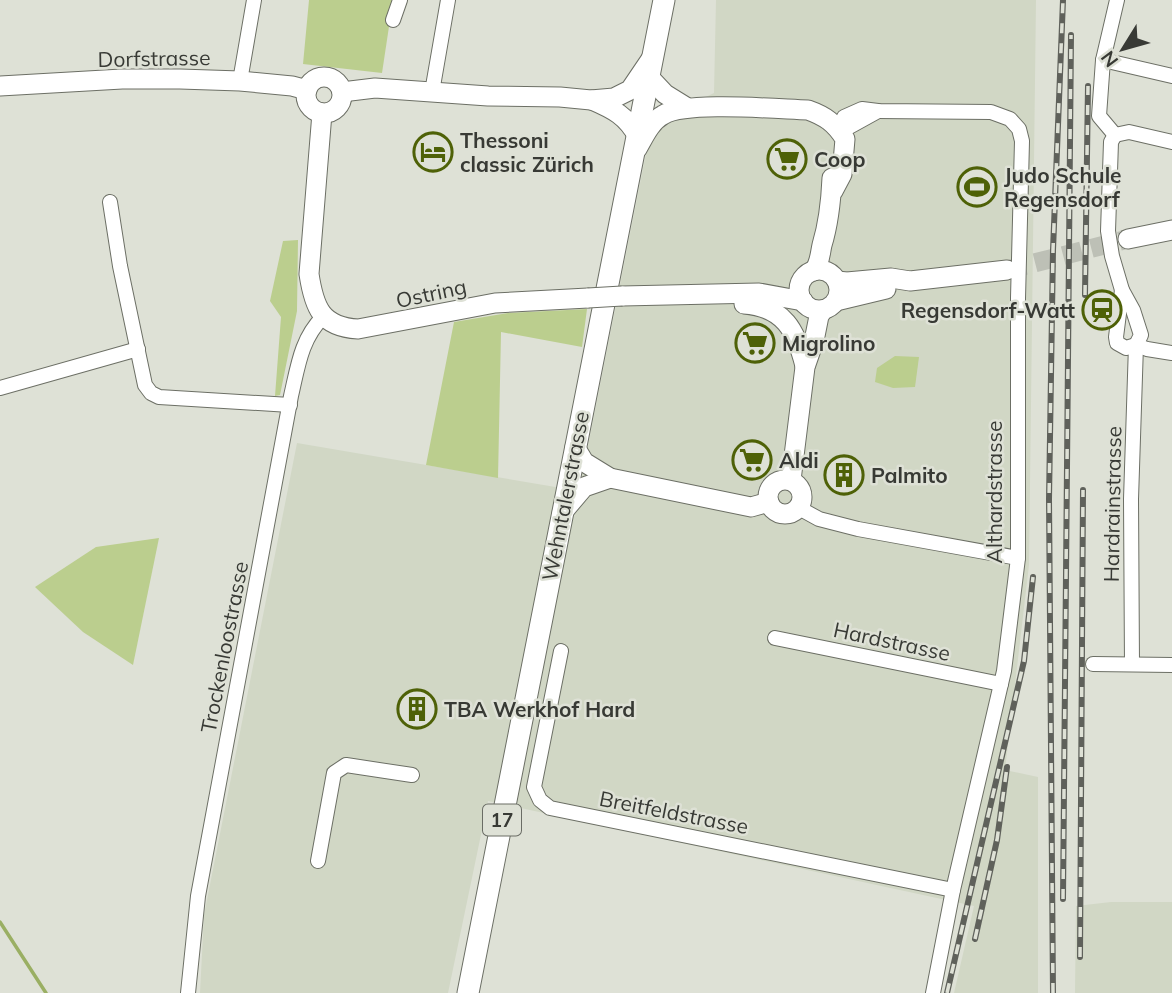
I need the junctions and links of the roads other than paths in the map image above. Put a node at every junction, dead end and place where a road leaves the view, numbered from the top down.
1 (254, 0) edge
2 (400, 0) edge
3 (447, 0) edge
4 (664, 0) edge
5 (1117, 0) edge
6 (393, 20) dead end
7 (653, 56) junction
8 (1103, 60) junction
9 (1172, 76) edge
10 (649, 78) junction
11 (240, 81) junction
12 (0, 86) edge
13 (307, 90) junction
14 (342, 92) junction
15 (432, 92) junction
16 (592, 100) junction
17 (687, 107) junction
18 (322, 113) junction
19 (839, 130) junction
20 (1115, 135) junction
21 (1172, 142) edge
22 (636, 145) junction
23 (110, 202) dead end
24 (1172, 230) edge
25 (1128, 239) tunnel mouth
26 (1007, 270) tunnel mouth
27 (1122, 290) junction
28 (819, 291) junction
29 (692, 293) junction
30 (323, 317) junction
31 (1136, 345) junction
32 (138, 349) junction
33 (1172, 353) edge
34 (807, 361) junction
35 (0, 388) edge
36 (290, 405) junction
37 (575, 447) junction
38 (610, 478) junction
39 (791, 480) junction
40 (769, 502) junction
41 (799, 508) junction
42 (562, 513) junction
43 (1018, 558) junction
44 (775, 638) dead end
45 (561, 651) dead end
46 (1093, 664) dead end
47 (1132, 664) junction
48 (1172, 665) edge
49 (1001, 684) junction
50 (412, 775) dead end
51 (318, 861) dead end
52 (953, 890) junction
53 (188, 993) edge
54 (468, 993) edge
55 (933, 993) edge

1 - 11 street
2 - 6 street
3 - 15 street
4 - 7 main road, Wehntalerstrasse / 17
5 - 8 street
7 - 10 main road, Wehntalerstrasse / 17
7 - 16 main road
8 - 9 street
8 - 20 street
10 - 17 main road
10 - 22 main road, Wehntalerstrasse / 17
11 - 12 main road, Dorfstrasse
11 - 13 main road, Dorfstrasse
13 - 14 main road
13 - 18 main road
14 - 15 main road
14 - 18 main road
15 - 16 main road
16 - 22 main road
17 - 19 main road
17 - 22 main road
18 - 30 main road
19 - 28 main road
19 - 43 street, Althardstrasse
20 - 21 street
20 - 27 street, Hardrainstrasse
22 - 37 main road, Wehntalerstrasse / 17
23 - 32 street
24 - 25 main road
26 - 28 main road, Ostring
27 - 31 street, Hardrainstrasse
27 - 31 street, Hardrainstrasse
28 - 29 main road, Ostring
28 - 34 main road
29 - 30 main road, Ostring, bridge
29 - 34 main road
30 - 36 street, Trockenloostrasse
31 - 33 street
31 - 47 street, Hardrainstrasse
32 - 35 street
32 - 36 street
34 - 39 main road
36 - 53 street, Trockenloostrasse
37 - 38 main road
37 - 42 main road, Wehntalerstrasse / 17
38 - 40 main road
38 - 42 main road
39 - 40 main road
39 - 41 main road
40 - 41 main road
41 - 43 street
42 - 54 main road, Wehntalerstrasse / 17
43 - 49 street, Althardstrasse
44 - 49 street, Hardstrasse
45 - 52 street, Breitfeldstrasse
46 - 47 street
47 - 48 street
49 - 52 street, Althardstrasse
50 - 51 street
52 - 55 street, Althardstrasse

